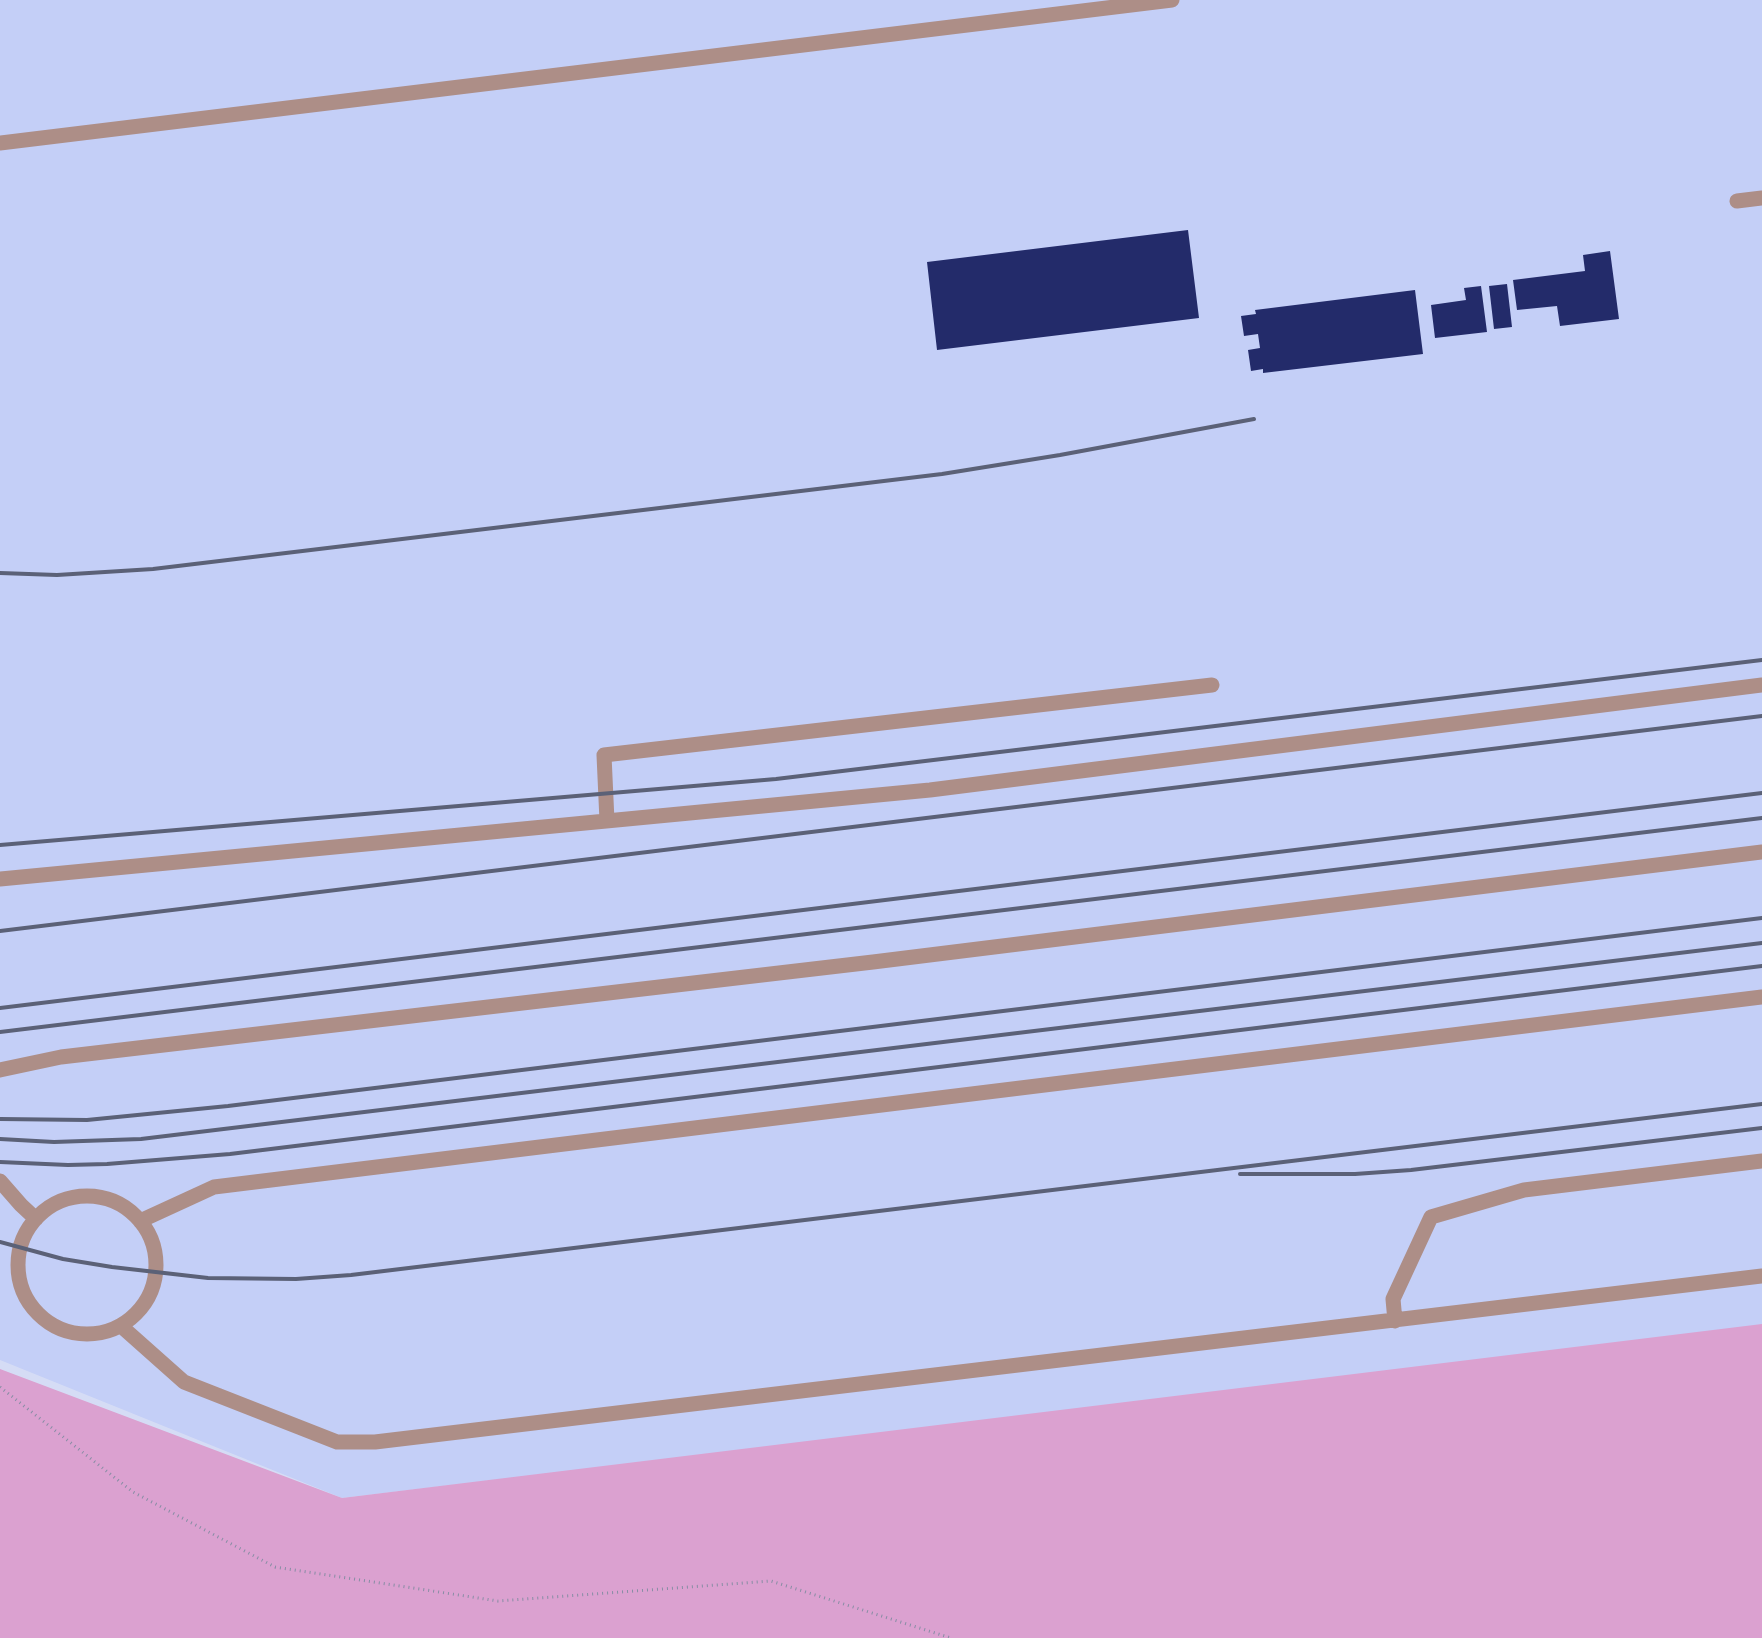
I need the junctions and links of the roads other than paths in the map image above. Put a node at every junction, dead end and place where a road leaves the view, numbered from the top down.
1 (1172, 0) edge
2 (0, 142) edge
3 (1762, 198) edge
4 (1737, 201) dead end
5 (1212, 685) dead end
6 (1762, 685) edge
7 (607, 821) junction
8 (1762, 852) edge
9 (0, 879) edge
10 (1762, 997) edge
11 (0, 1070) edge
12 (1762, 1161) edge
13 (0, 1181) edge
14 (36, 1218) junction
15 (140, 1220) junction
16 (1762, 1276) edge
17 (1395, 1321) junction
18 (121, 1326) junction

1 - 2 lane
3 - 4 lane
5 - 7 lane
6 - 7 lane
7 - 9 lane
8 - 11 lane
10 - 15 lane
12 - 17 lane
13 - 14 lane
14 - 15 lane
14 - 18 lane
15 - 18 lane
16 - 17 lane
17 - 18 lane

